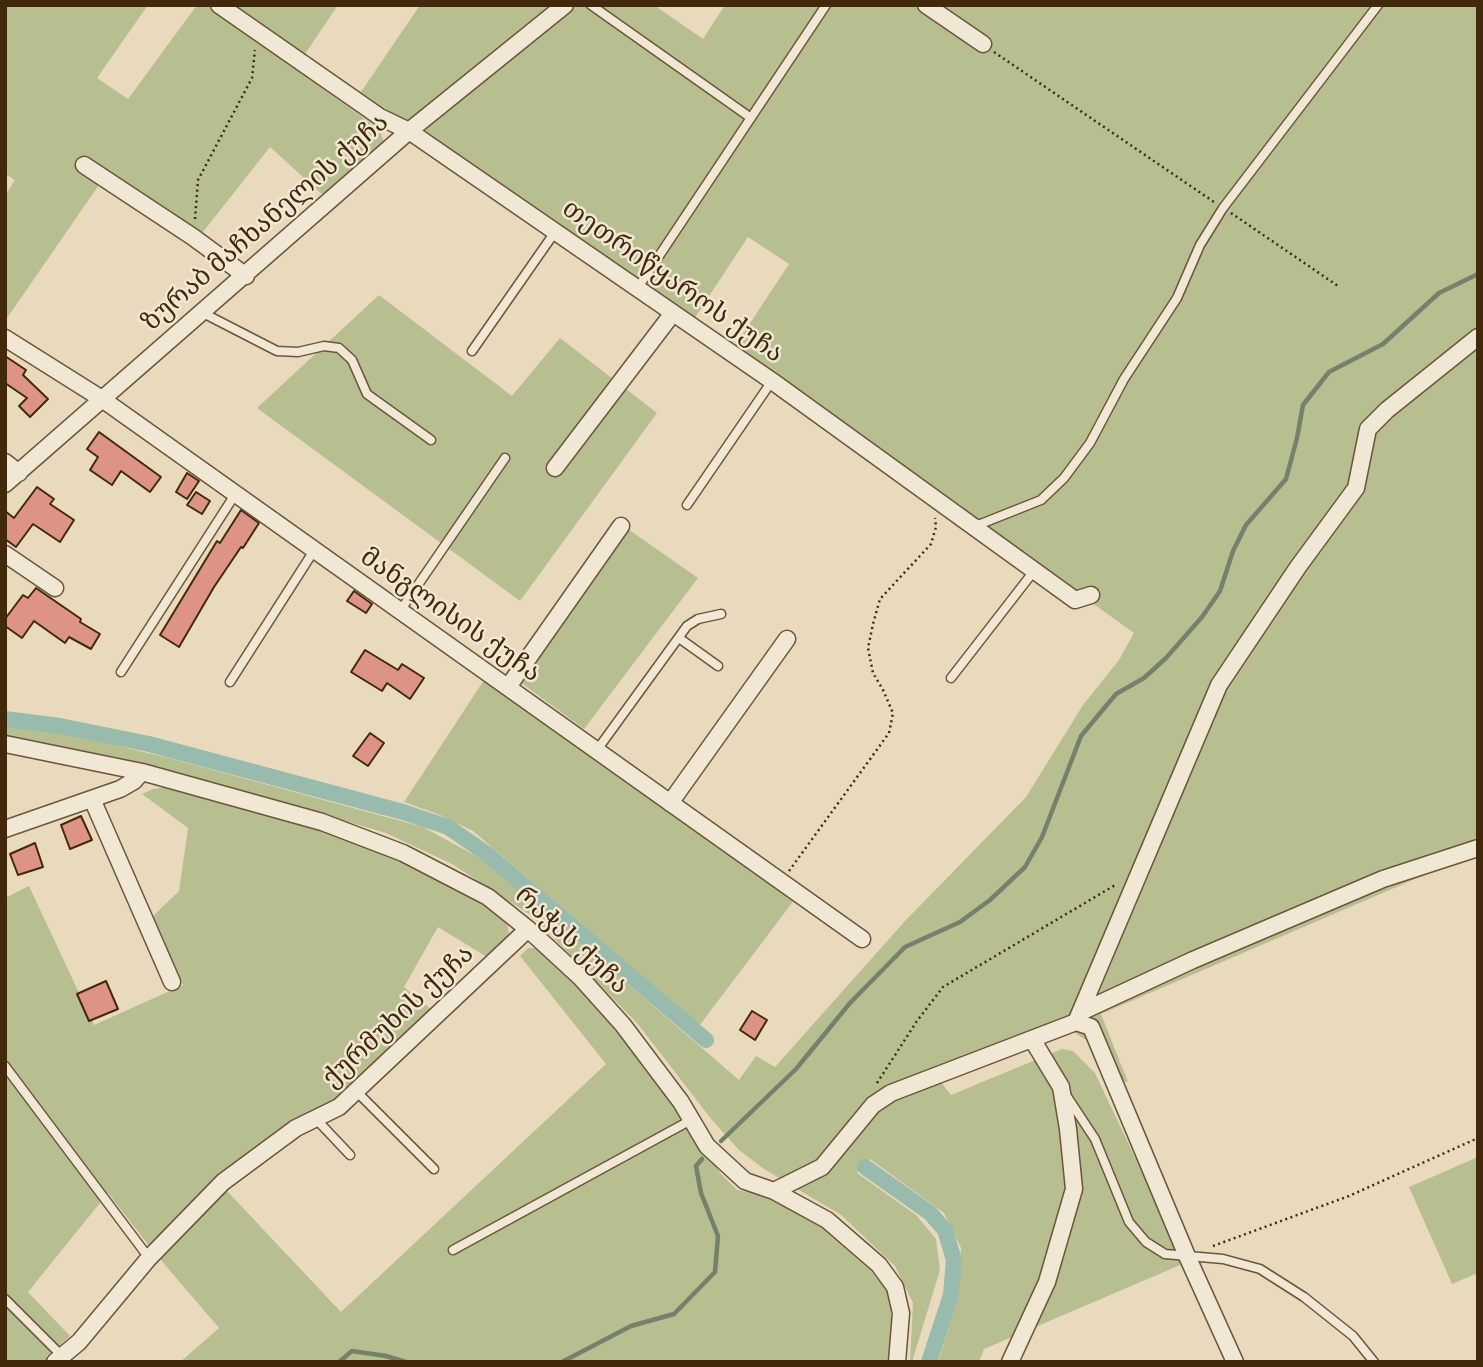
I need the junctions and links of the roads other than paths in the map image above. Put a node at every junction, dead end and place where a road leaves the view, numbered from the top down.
1 (219, 5) edge
2 (565, 5) edge
3 (591, 5) edge
4 (826, 5) edge
5 (926, 5) edge
6 (1378, 5) edge
7 (983, 44) road end
8 (751, 118) junction
9 (409, 131) junction
10 (84, 164) dead end
11 (555, 232) junction
12 (246, 276) junction
13 (638, 289) junction
14 (203, 313) junction
15 (673, 313) junction
16 (1478, 337) edge
17 (5, 338) edge
18 (472, 351) dead end
19 (772, 381) junction
20 (102, 399) junction
21 (431, 440) dead end
22 (505, 458) dead end
23 (5, 462) edge
24 (555, 468) dead end
25 (19, 473) junction
26 (5, 484) edge
27 (236, 493) junction
28 (687, 505) dead end
29 (621, 526) dead end
30 (973, 527) junction
31 (315, 550) junction
32 (5, 554) edge
33 (1034, 571) junction
34 (55, 588) dead end
35 (1091, 595) dead end
36 (400, 611) junction
37 (721, 614) dead end
38 (678, 638) junction
39 (787, 639) dead end
40 (718, 666) dead end
41 (121, 672) dead end
42 (951, 678) dead end
43 (230, 682) dead end
44 (508, 687) junction
45 (5, 744) edge
46 (597, 751) junction
47 (142, 772) junction
48 (92, 799) junction
49 (670, 803) junction
50 (5, 829) edge
51 (1478, 848) edge
52 (528, 929) junction
53 (862, 939) dead end
54 (172, 982) dead end
55 (1078, 1017) junction
56 (1032, 1039) junction
57 (5, 1066) edge
58 (1061, 1087) junction
59 (356, 1091) junction
60 (316, 1119) junction
61 (691, 1120) junction
62 (350, 1155) dead end
63 (434, 1169) dead end
64 (774, 1191) junction
65 (453, 1250) dead end
66 (1187, 1256) junction
67 (149, 1258) junction
68 (5, 1299) edge
69 (59, 1359) edge
70 (897, 1362) edge
71 (1010, 1362) edge
72 (1235, 1362) edge
73 (1374, 1362) edge

1 - 9 street, თეთრიწყაროს ქუჩა
2 - 9 street, ზურაბ მაჩხანელის ქუჩა
3 - 8 lane
4 - 8 lane
5 - 7 street
6 - 30 lane
8 - 13 lane
9 - 11 street, თეთრიწყაროს ქუჩა
9 - 12 street, ზურაბ მაჩხანელის ქუჩა
10 - 12 street
11 - 13 street, თეთრიწყაროს ქუჩა
11 - 18 lane
12 - 14 street, ზურაბ მაჩხანელის ქუჩა
13 - 15 street, თეთრიწყაროს ქუჩა
14 - 20 street, ზურაბ მაჩხანელის ქუჩა
14 - 21 lane
15 - 19 street, თეთრიწყაროს ქუჩა
15 - 24 street
16 - 55 street
17 - 20 street, მანგლისის ქუჩა
19 - 28 lane
19 - 30 street, თეთრიწყაროს ქუჩა
20 - 25 street, ზურაბ მაჩხანელის ქუჩა
20 - 27 street, მანგლისის ქუჩა
22 - 36 lane
23 - 25 street
25 - 26 street, ზურაბ მაჩხანელის ქუჩა
27 - 31 street, მანგლისის ქუჩა
27 - 41 lane
29 - 44 street
30 - 33 street, თეთრიწყაროს ქუჩა
31 - 36 street, მანგლისის ქუჩა
31 - 43 lane
32 - 34 street
33 - 35 street, თეთრიწყაროს ქუჩა
33 - 42 lane
36 - 44 street, მანგლისის ქუჩა
37 - 38 lane
38 - 40 lane
38 - 46 lane
39 - 49 street
44 - 46 street, მანგლისის ქუჩა
45 - 47 street, რაჭას ქუჩა
46 - 49 street, მანგლისის ქუჩა
47 - 48 street
47 - 52 street, რაჭას ქუჩა
48 - 50 street
48 - 54 street
49 - 53 street, მანგლისის ქუჩა
51 - 55 street
52 - 59 street, ქურმუხის ქუჩა
52 - 61 street, რაჭას ქუჩა
55 - 56 street
55 - 66 street
56 - 58 street
56 - 64 street
57 - 67 lane
58 - 66 lane
58 - 71 street
59 - 60 street, ქურმუხის ქუჩა
59 - 63 lane
60 - 62 lane
60 - 67 street, ქურმუხის ქუჩა
61 - 64 street, რაჭას ქუჩა
61 - 65 lane
64 - 70 street, რაჭას ქუჩა
66 - 72 street
66 - 73 lane
67 - 69 street, ქურმუხის ქუჩა
68 - 69 lane

